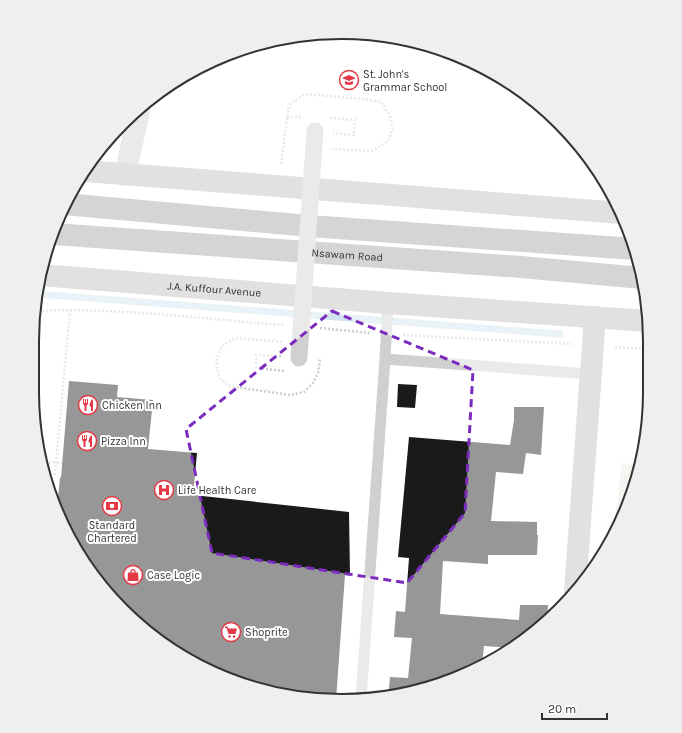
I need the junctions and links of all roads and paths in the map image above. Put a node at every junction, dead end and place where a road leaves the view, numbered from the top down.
1 (138, 118) edge
2 (355, 120) dead end
3 (315, 132) dead end
4 (354, 135) dead end
5 (91, 172) edge
6 (125, 175) junction
7 (71, 205) edge
8 (614, 212) edge
9 (59, 234) edge
10 (628, 249) edge
11 (46, 276) edge
12 (636, 277) edge
13 (323, 298) junction
14 (388, 303) junction
15 (70, 310) junction
16 (41, 311) edge
17 (595, 317) junction
18 (642, 321) edge
19 (290, 326) dead end
20 (314, 328) dead end
21 (322, 328) junction
22 (386, 334) junction
23 (321, 335) dead end
24 (593, 345) junction
25 (643, 349) edge
26 (300, 351) joint
27 (256, 355) dead end
28 (320, 356) dead end
29 (385, 359) junction
30 (256, 368) dead end
31 (591, 374) junction
32 (47, 461) edge
33 (56, 462) junction
34 (62, 463) dead end
35 (55, 475) dead end
36 (576, 582) edge
37 (361, 693) edge

1 - 6 street
2 - 4 path
3 - 26 street, bridge
5 - 6 main road
6 - 8 main road
7 - 10 highway
9 - 12 highway, Nsawam Road
11 - 13 main road, J.A. Kuffour Avenue
13 - 14 main road, J.A. Kuffour Avenue
13 - 21 path
14 - 17 main road, J.A. Kuffour Avenue
14 - 22 lane
15 - 16 path
15 - 19 path
15 - 33 path
17 - 18 main road, J.A. Kuffour Avenue
17 - 24 main road
20 - 21 path
21 - 22 path
21 - 23 path
22 - 24 path
22 - 29 lane
24 - 25 path
24 - 31 main road
26 - 28 path
27 - 30 path
29 - 31 lane
29 - 37 lane
31 - 36 main road
32 - 33 path
33 - 34 path
33 - 35 path

